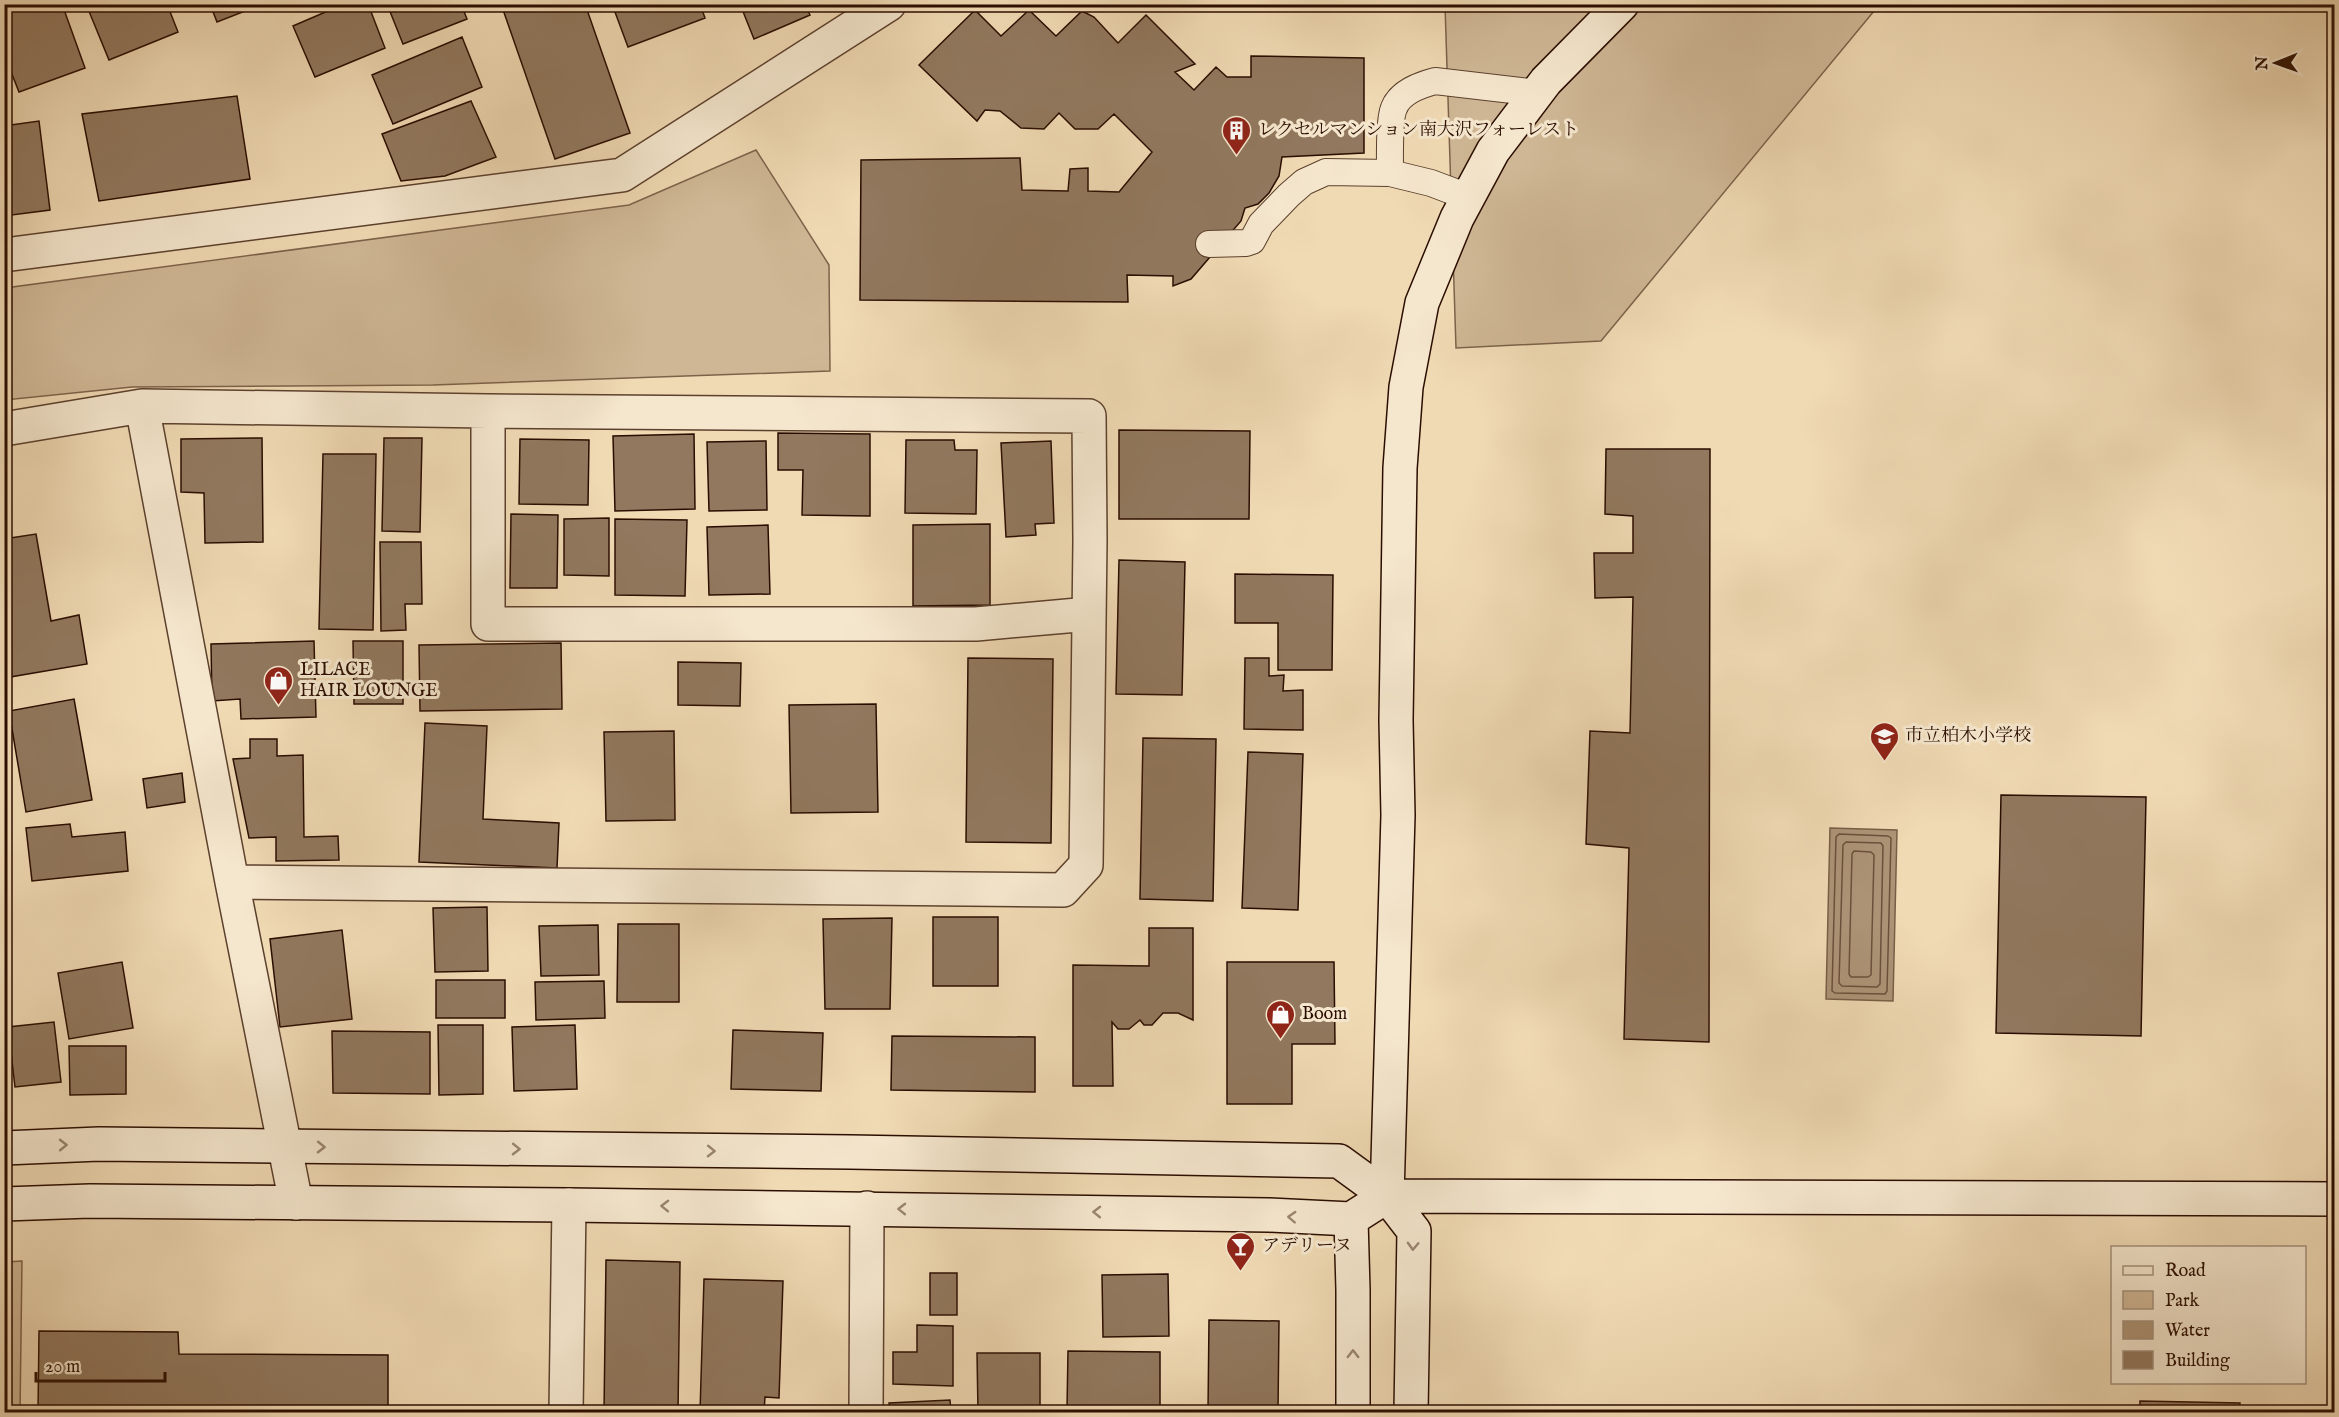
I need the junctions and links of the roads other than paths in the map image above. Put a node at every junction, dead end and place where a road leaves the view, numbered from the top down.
1 (889, 4) edge
2 (1622, 4) edge
3 (1538, 93) junction
4 (1390, 174) junction
5 (1468, 197) junction
6 (1209, 244) dead end
7 (4, 255) edge
8 (142, 406) junction
9 (488, 411) junction
10 (4, 429) edge
11 (1089, 614) junction
12 (232, 882) junction
13 (285, 1146) junction
14 (4, 1148) edge
15 (1388, 1196) junction
16 (2334, 1199) edge
17 (296, 1203) junction
18 (4, 1204) edge
19 (568, 1205) junction
20 (867, 1208) junction
21 (1351, 1219) junction
22 (566, 1413) edge
23 (866, 1413) edge
24 (1353, 1413) edge
25 (1411, 1413) edge

1 - 7 street
2 - 3 street
3 - 4 lane
3 - 5 street
4 - 5 lane
4 - 6 lane
5 - 15 street
8 - 9 street
8 - 10 street
8 - 12 street
9 - 11 street
9 - 11 street
11 - 12 street
12 - 13 street
14 -> 13 street
13 -> 15 street
13 - 17 street
15 - 16 street
15 - 21 street
15 -> 25 street
17 - 18 street
17 - 19 street
20 -> 19 street
19 - 22 street
21 -> 20 street
20 - 23 street
24 -> 21 street

